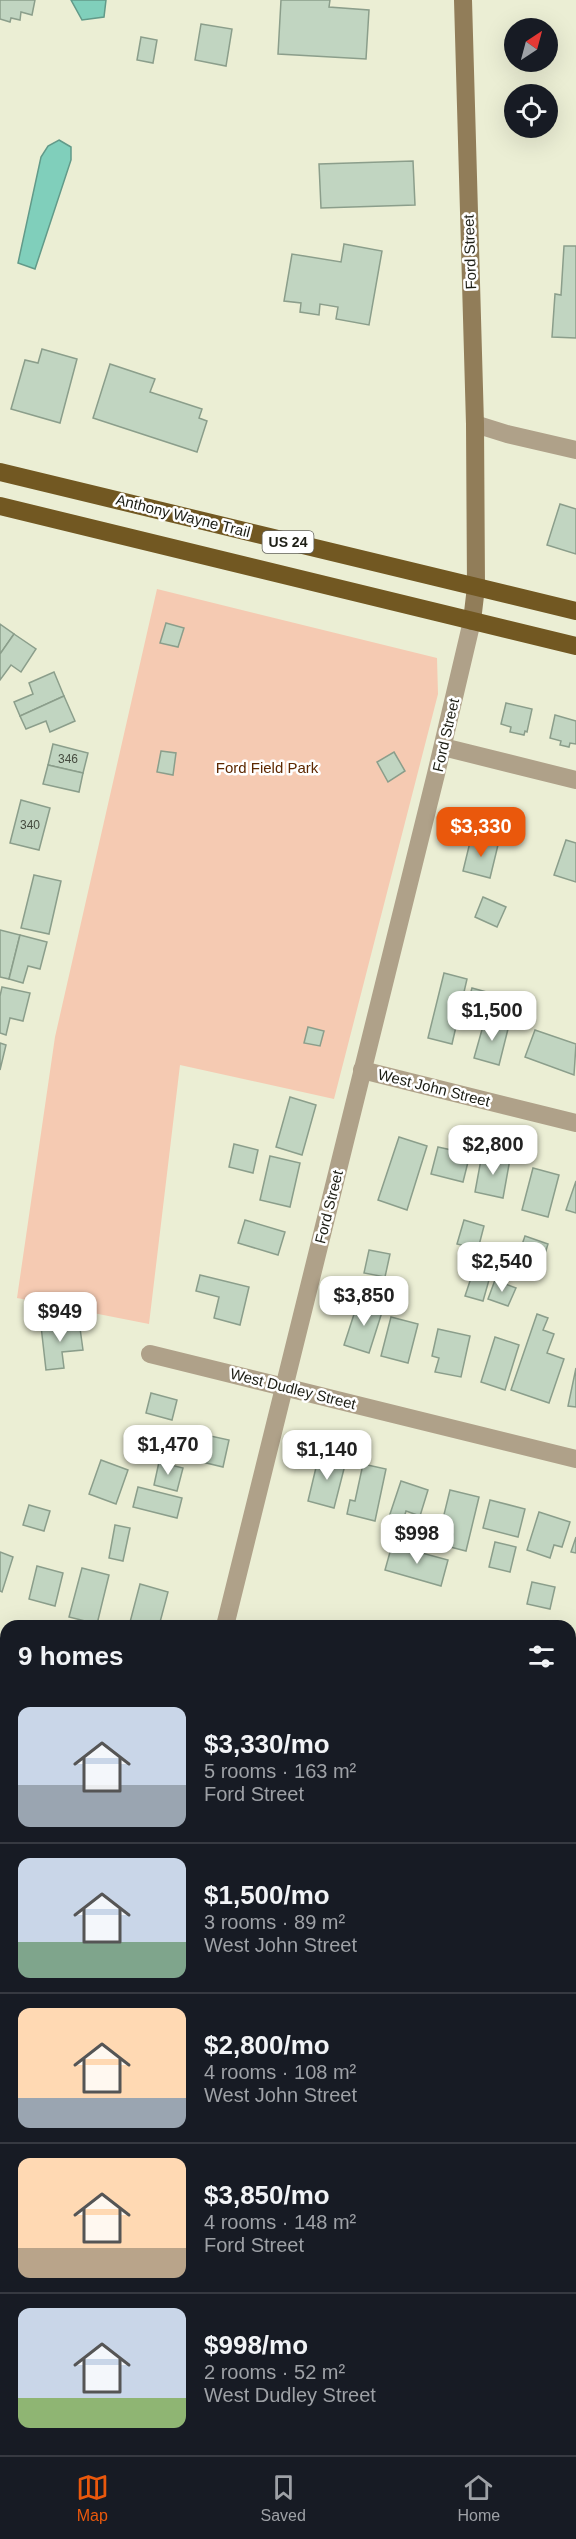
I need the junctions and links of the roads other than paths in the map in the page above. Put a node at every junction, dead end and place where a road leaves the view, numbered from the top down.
1 (463, 0) edge
2 (475, 424) junction
3 (576, 450) edge
4 (0, 472) edge
5 (0, 506) edge
6 (476, 586) junction
7 (576, 611) edge
8 (472, 621) junction
9 (576, 646) edge
10 (443, 747) junction
11 (576, 780) edge
12 (363, 1070) junction
13 (576, 1123) edge
14 (150, 1354) dead end
15 (285, 1386) junction
16 (576, 1459) edge
17 (226, 1620) edge

1 - 2 main road, Ford Street
2 - 3 street
2 - 6 main road, Ford Street
4 - 6 highway, Anthony Wayne Trail / US 24
5 - 8 highway, US 24
6 - 7 highway, Anthony Wayne Trail / US 24
6 - 8 main road, Ford Street
8 - 9 highway, US 24
8 - 10 street, Ford Street
10 - 11 street
10 - 12 street, Ford Street
12 - 13 street, West John Street
12 - 15 street, Ford Street
14 - 15 street, West Dudley Street
15 - 16 street, West Dudley Street
15 - 17 street, Ford Street

